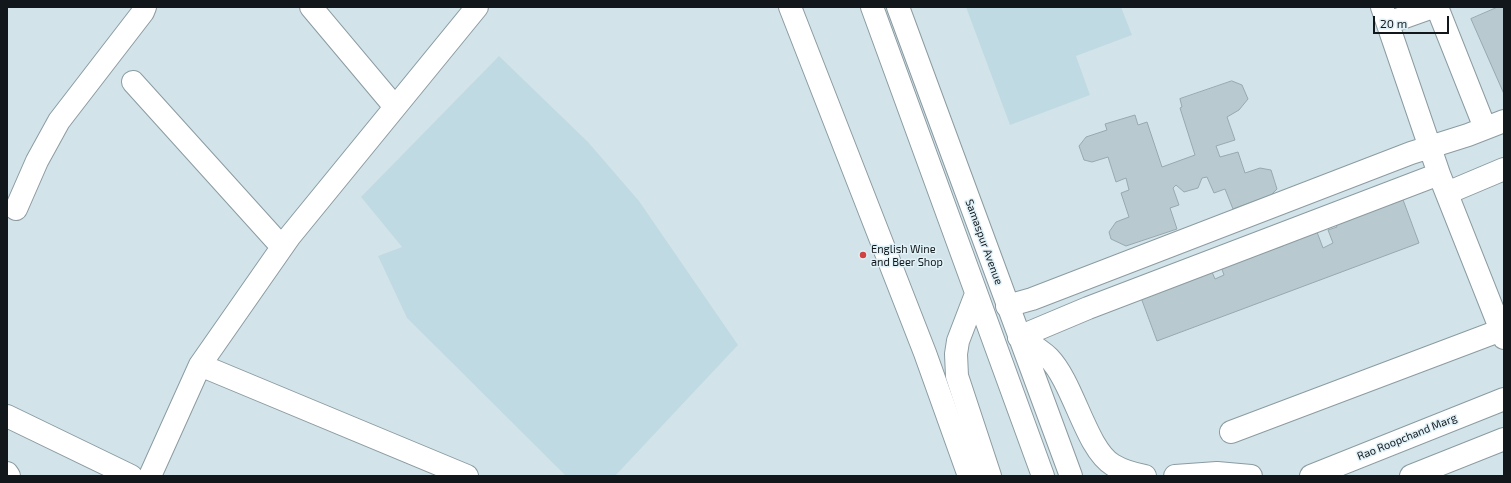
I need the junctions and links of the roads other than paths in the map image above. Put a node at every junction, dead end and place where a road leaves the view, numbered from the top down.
1 (145, 7) edge
2 (311, 7) edge
3 (477, 7) edge
4 (790, 7) edge
5 (872, 7) edge
6 (898, 7) edge
7 (1433, 7) edge
8 (1437, 7) edge
9 (1384, 11) edge
10 (133, 82) dead end
11 (395, 107) junction
12 (1494, 125) edge
13 (1430, 146) junction
14 (1504, 169) edge
15 (1443, 183) junction
16 (16, 209) dead end
17 (282, 247) junction
18 (976, 294) junction
19 (1007, 306) junction
20 (1503, 333) edge
21 (1019, 337) junction
22 (956, 354) junction
23 (200, 365) junction
24 (929, 365) junction
25 (1504, 399) edge
26 (7, 416) edge
27 (1231, 432) dead end
28 (1504, 439) edge
29 (7, 472) edge
30 (9, 476) edge
31 (132, 476) edge
32 (150, 476) edge
33 (467, 476) edge
34 (969, 476) edge
35 (990, 476) edge
36 (1043, 476) edge
37 (1071, 476) edge
38 (1145, 476) edge
39 (1175, 476) edge
40 (1251, 476) edge
41 (1311, 476) edge
42 (1410, 476) edge

1 - 16 street
2 - 11 street
3 - 11 street
4 - 24 street
5 - 18 street
6 - 19 street, Samaspur Avenue
7 - 9 street
8 - 12 street
9 - 13 street
10 - 17 street
11 - 17 street
12 - 13 street
13 - 15 street
13 - 19 street
14 - 15 street
15 - 20 street
15 - 21 street
17 - 23 street
18 - 22 street
18 - 36 street
19 - 21 street, Samaspur Avenue
20 - 27 street
21 - 37 street, Samaspur Avenue
21 - 38 street
22 - 24 street
22 - 35 street
23 - 32 street
23 - 33 street
24 - 34 street
25 - 41 street, Rao Roopchand Marg
26 - 31 street
28 - 42 street
29 - 30 street
39 - 40 street

